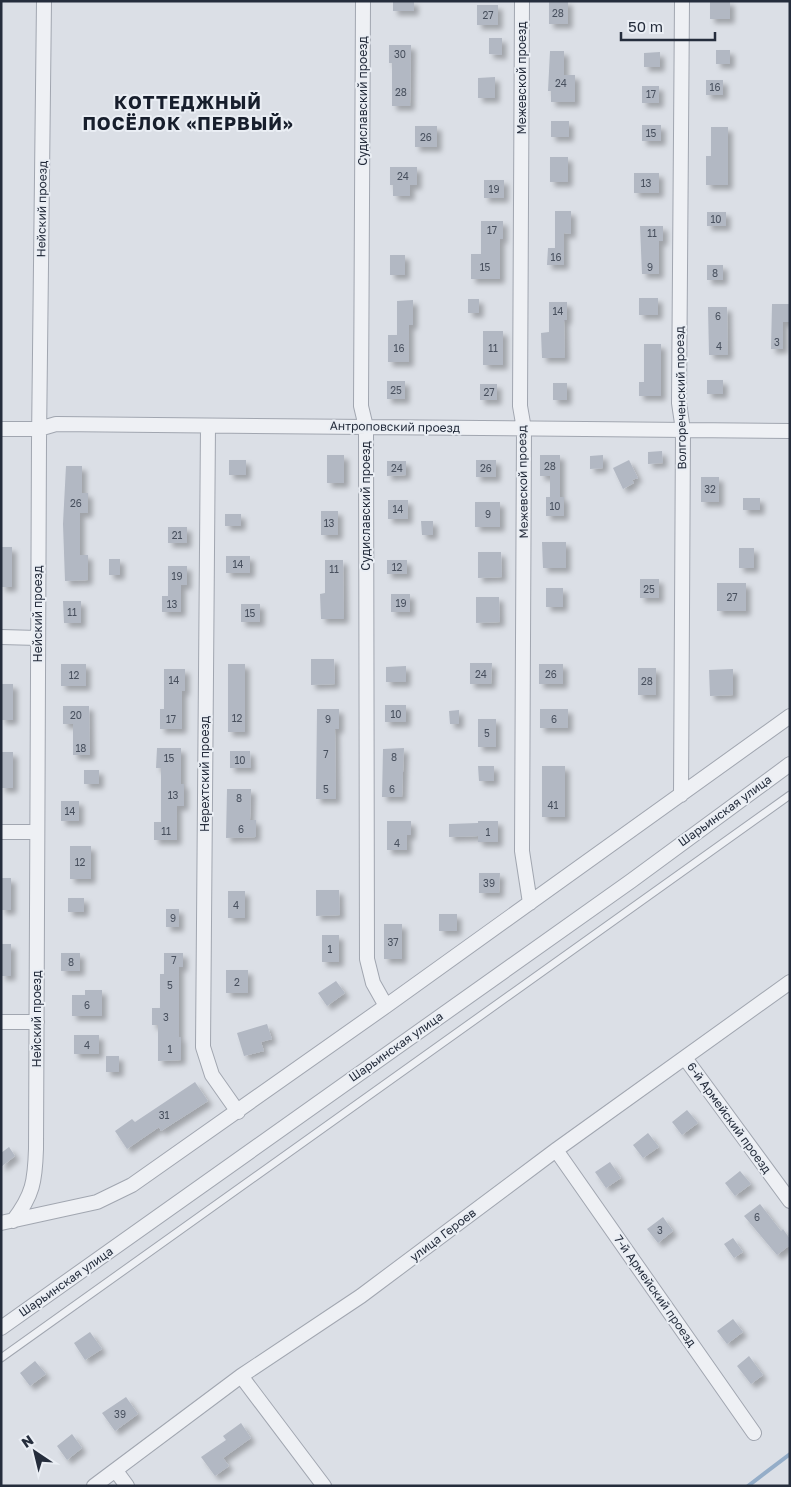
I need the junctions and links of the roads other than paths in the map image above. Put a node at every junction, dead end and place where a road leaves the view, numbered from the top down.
1 (44, 1) edge
2 (363, 1) edge
3 (522, 1) edge
4 (682, 1) edge
5 (208, 426) junction
6 (366, 427) junction
7 (39, 428) junction
8 (1, 429) edge
9 (524, 429) junction
10 (683, 430) junction
11 (790, 431) edge
12 (1, 637) edge
13 (38, 638) junction
14 (790, 716) edge
15 (790, 764) edge
16 (681, 795) junction
17 (790, 795) edge
18 (1, 832) edge
19 (37, 832) junction
20 (530, 903) junction
21 (790, 982) edge
22 (386, 1006) junction
23 (1, 1022) edge
24 (37, 1022) junction
25 (685, 1058) junction
26 (238, 1112) junction
27 (556, 1150) junction
28 (790, 1201) edge
29 (7, 1222) edge
30 (1, 1328) edge
31 (1, 1358) edge
32 (241, 1376) junction
33 (754, 1432) dead end
34 (116, 1471) junction
35 (94, 1486) edge
36 (127, 1486) edge
37 (324, 1486) edge

1 - 7 street, Нейский проезд
2 - 6 street, Судиславский проезд
3 - 9 street, Межевской проезд
4 - 10 street, Волгореченский проезд
5 - 6 street, Антроповский проезд
5 - 7 street, Антроповский проезд
5 - 26 street, Нерехтский проезд
6 - 9 street, Антроповский проезд
6 - 22 street, Судиславский проезд
7 - 8 street, Антроповский проезд
7 - 13 street, Нейский проезд
9 - 10 street, Антроповский проезд
9 - 20 street, Межевской проезд
10 - 11 street, Антроповский проезд
10 - 16 street, Волгореченский проезд
12 - 13 street
13 - 19 street, Нейский проезд
14 - 16 street
15 - 30 street, Шарьинская улица
16 - 20 street
17 - 31 lane
18 - 19 street
19 - 24 street, Нейский проезд
20 - 22 street
21 - 25 street, улица Героев
22 - 26 street
23 - 24 street
24 - 29 street, Нейский проезд
25 - 27 street, улица Героев
25 - 28 street, 6-й Армейский проезд
26 - 29 street
27 - 32 street, улица Героев
27 - 33 street, 7-й Армейский проезд
32 - 34 street, улица Героев
32 - 37 street
34 - 35 street, улица Героев
34 - 36 street

